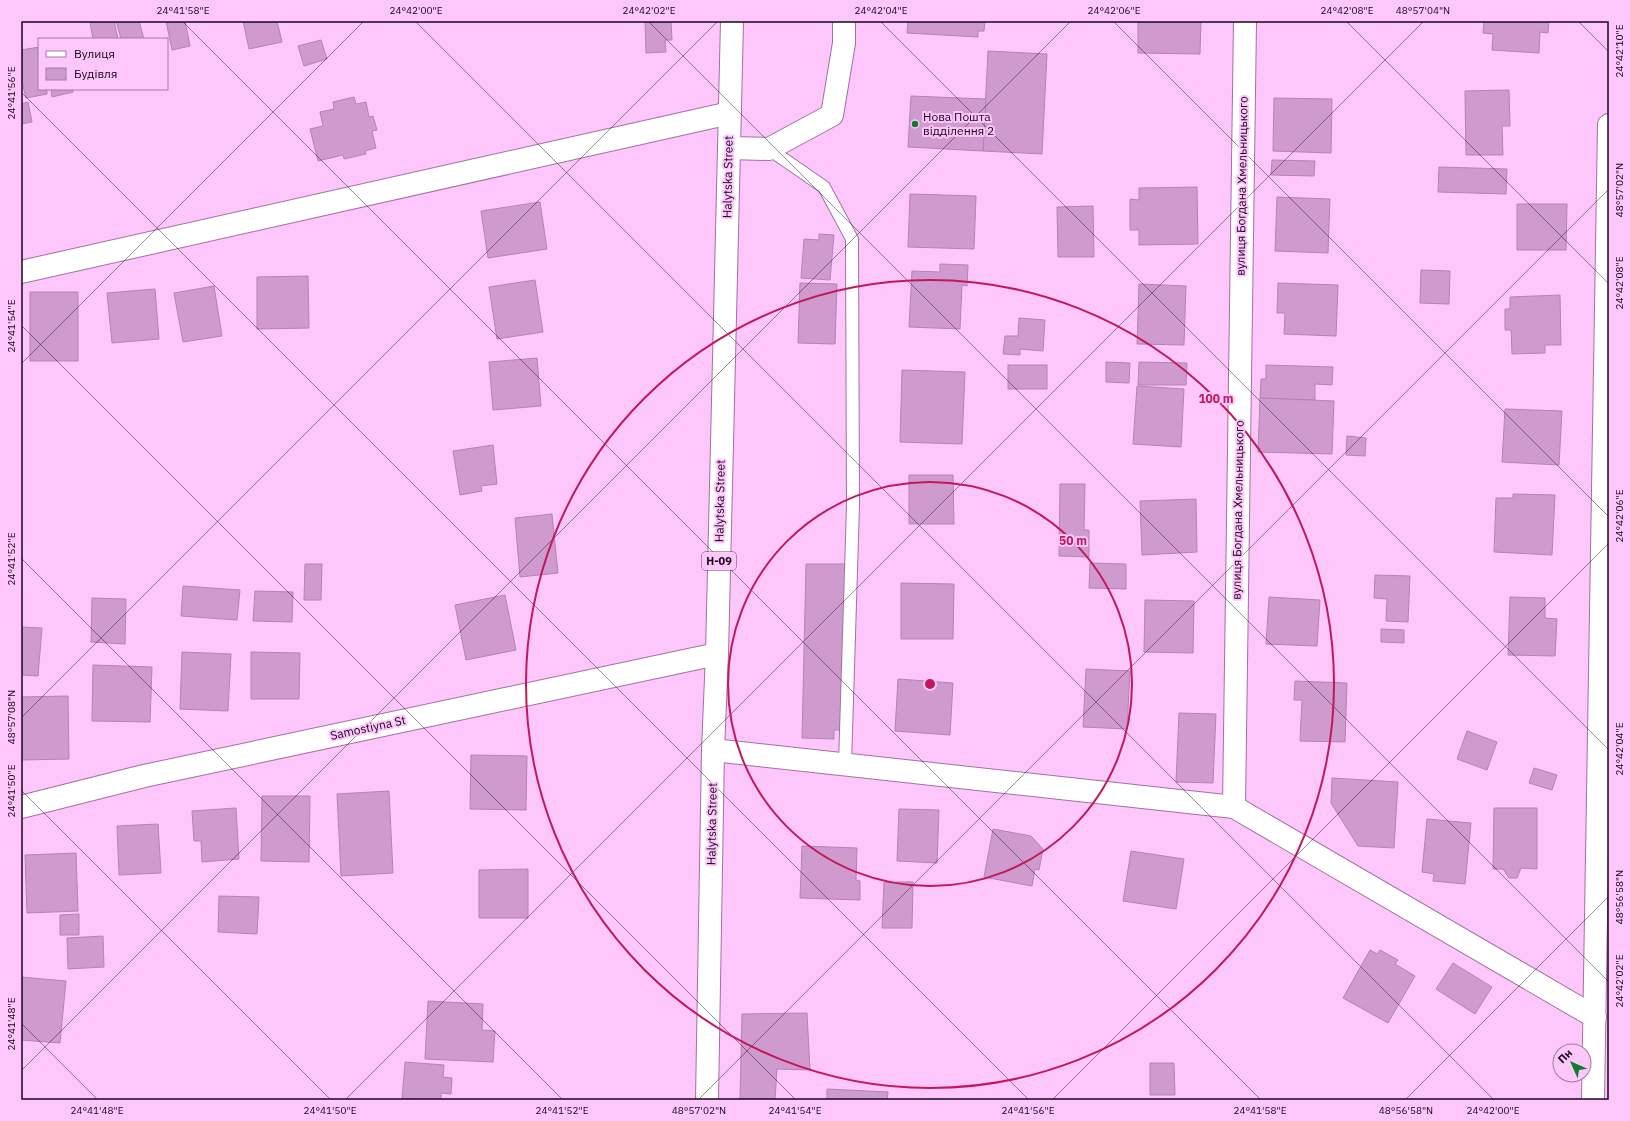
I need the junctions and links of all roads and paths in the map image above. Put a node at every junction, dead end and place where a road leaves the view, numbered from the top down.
1 (732, 21) edge
2 (844, 21) edge
3 (1245, 21) edge
4 (730, 113) junction
5 (1609, 125) edge
6 (729, 148) junction
7 (769, 149) junction
8 (21, 272) edge
9 (717, 654) junction
10 (713, 750) junction
11 (845, 764) junction
12 (21, 807) edge
13 (1234, 807) junction
14 (1595, 1017) junction
15 (707, 1100) edge
16 (1593, 1100) edge

1 - 4 street, Halytska Street / Н-09
2 - 7 street
3 - 13 street, вулиця Богдана Хмельницького
4 - 6 street, Halytska Street / Н-09
4 - 8 street
5 - 14 street
6 - 7 street
6 - 9 street, Halytska Street / Н-09
7 - 11 lane
9 - 10 street, Halytska Street / Н-09
9 - 12 street, Samostiyna St
10 - 11 street
10 - 15 street, Halytska Street / Н-09
11 - 13 street
13 - 14 street
14 - 16 street

